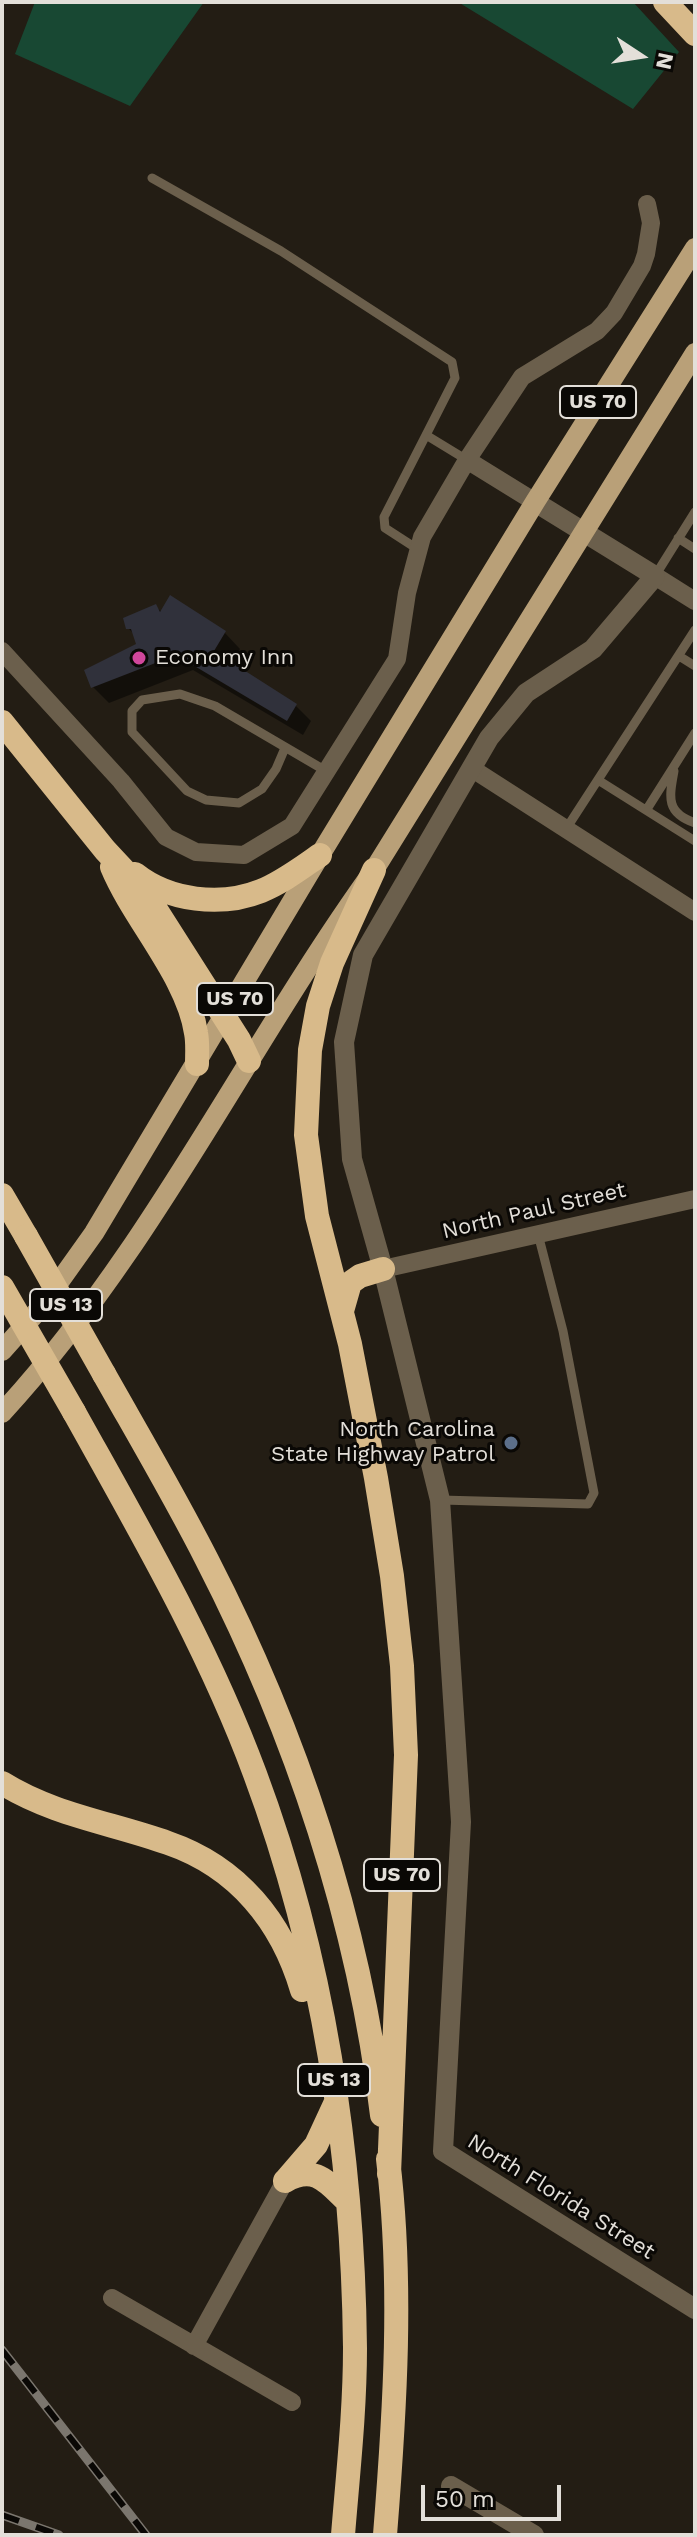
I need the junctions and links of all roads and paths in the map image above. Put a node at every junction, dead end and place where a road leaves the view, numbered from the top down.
1 (665, 2) edge
2 (684, 2) edge
3 (695, 14) edge
4 (695, 34) edge
5 (152, 178) dead end
6 (647, 204) dead end
7 (695, 248) edge
8 (695, 353) edge
9 (426, 435) junction
10 (467, 460) junction
11 (535, 502) junction
12 (695, 512) edge
13 (584, 531) junction
14 (678, 538) junction
15 (695, 549) edge
16 (419, 550) junction
17 (655, 576) junction
18 (695, 601) edge
19 (695, 630) edge
20 (2, 651) edge
21 (679, 656) junction
22 (695, 666) edge
23 (2, 722) edge
24 (695, 733) edge
25 (285, 748) junction
26 (675, 764) junction
27 (471, 768) junction
28 (326, 771) junction
29 (598, 780) junction
30 (647, 809) junction
31 (695, 823) edge
32 (566, 829) junction
33 (695, 841) edge
34 (105, 850) junction
35 (320, 855) junction
36 (374, 870) junction
37 (694, 908) edge
38 (224, 1017) junction
39 (249, 1061) junction
40 (197, 1064) junction
41 (2, 1195) edge
42 (695, 1199) edge
43 (538, 1234) junction
44 (383, 1269) junction
45 (2, 1287) edge
46 (342, 1314) junction
47 (2, 1351) edge
48 (2, 1413) edge
49 (440, 1500) junction
50 (2, 1783) edge
51 (327, 2036) junction
52 (337, 2100) junction
53 (389, 2174) junction
54 (285, 2181) junction
55 (348, 2202) junction
56 (112, 2298) dead end
57 (695, 2309) edge
58 (194, 2346) junction
59 (292, 2402) dead end
60 (451, 2486) dead end
61 (343, 2535) edge
62 (385, 2535) edge
63 (534, 2535) edge

1 - 4 highway
2 - 3 highway
5 - 9 lane
6 - 10 street
7 - 11 main road, US 70
8 - 13 main road, US 70
9 - 10 lane
9 - 16 lane
10 - 11 street
10 - 16 street
11 - 13 street
11 - 35 main road, US 70
12 - 14 lane
13 - 17 street
13 - 36 main road, US 70
14 - 15 lane
14 - 17 lane
16 - 28 street
17 - 18 street
17 - 27 street
19 - 21 lane
20 - 28 street
21 - 22 lane
21 - 29 lane
23 - 34 highway
24 - 26 lane
25 - 25 lane
25 - 28 lane
26 - 30 lane
26 - 31 lane
27 - 32 street
27 - 44 street
29 - 30 lane
29 - 32 lane
30 - 33 lane
32 - 37 street
34 - 35 highway
34 - 38 highway
34 - 40 highway
35 - 38 main road, US 70
36 - 39 main road
36 - 46 highway
38 - 39 highway
38 - 40 main road, US 70
39 - 48 main road
40 - 47 main road, US 70
41 - 53 highway, US 13, bridge
42 - 43 street, North Paul Street
43 - 44 street, North Paul Street
43 - 49 lane
44 - 46 highway
44 - 49 street
45 - 51 highway, US 13, bridge
46 - 53 highway, US 70
49 - 57 street, North Florida Street
50 - 51 highway
51 - 52 highway, US 13
52 - 54 highway
52 - 55 highway, US 13
53 - 62 highway, US 13
54 - 55 highway
54 - 58 street
55 - 61 highway, US 13
56 - 58 street
58 - 59 street
60 - 63 street

